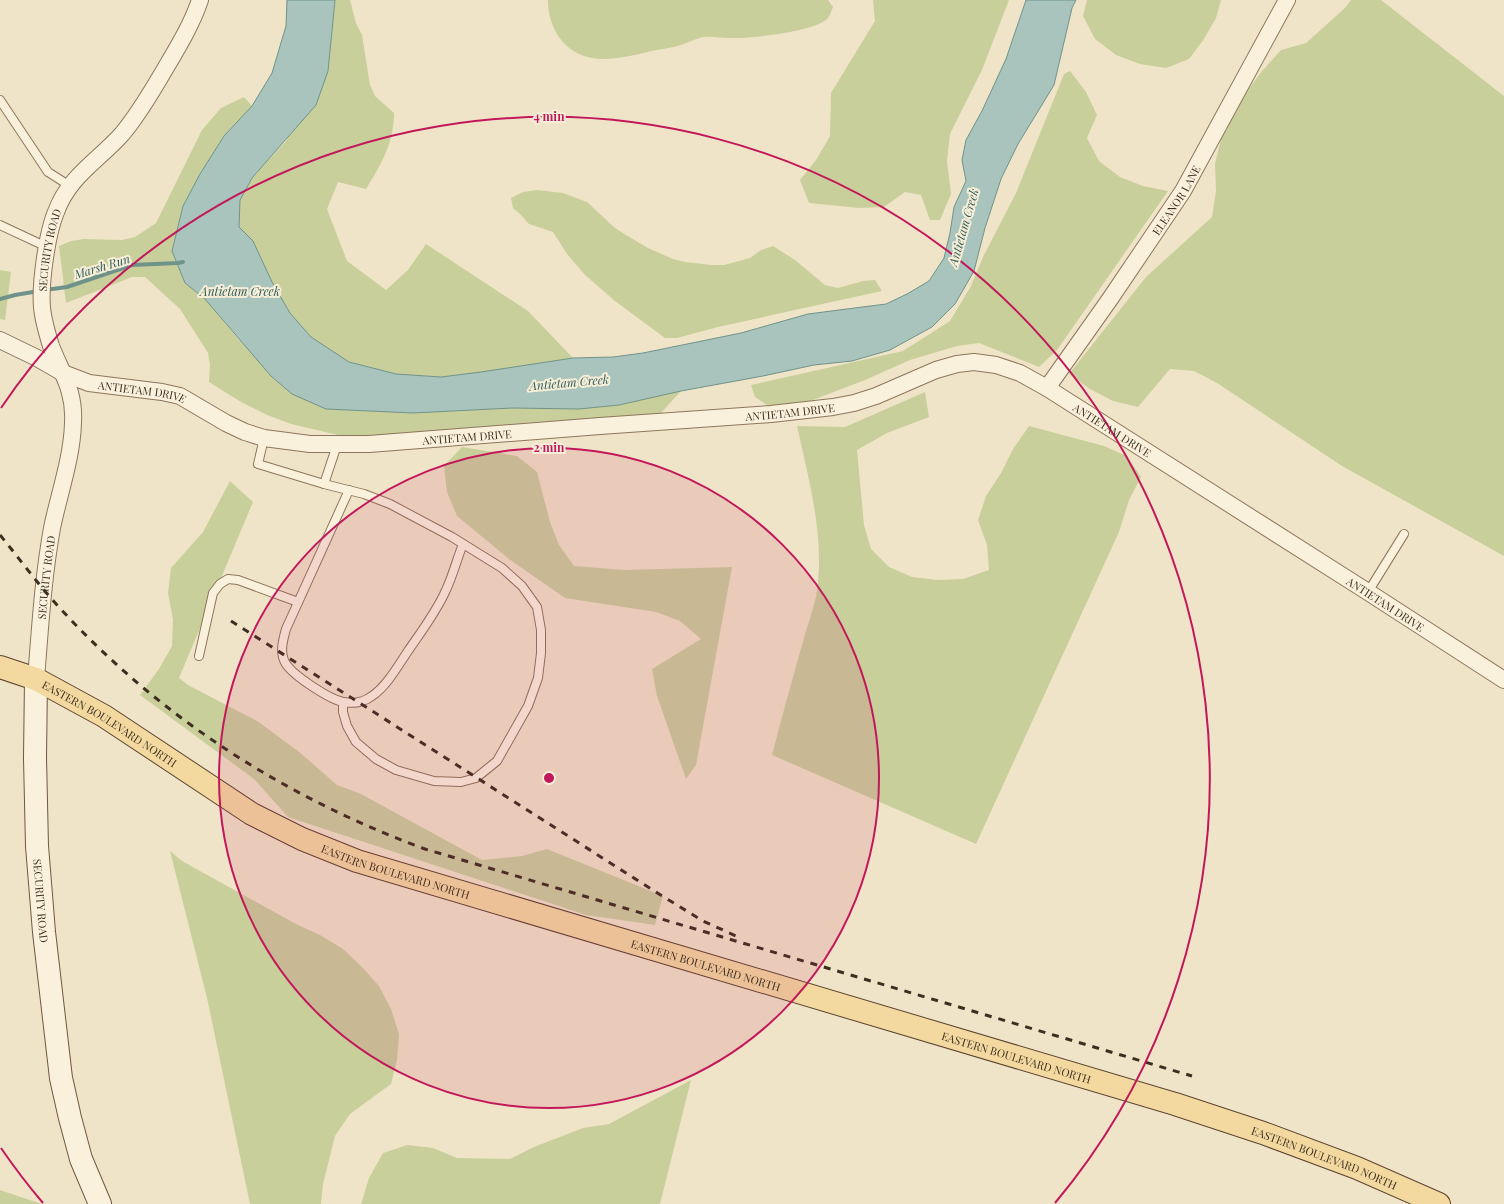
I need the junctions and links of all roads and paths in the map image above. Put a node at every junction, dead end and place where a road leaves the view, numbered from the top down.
1 (1287, 0) edge
2 (197, 2) edge
3 (0, 100) edge
4 (70, 186) junction
5 (0, 225) edge
6 (47, 247) junction
7 (0, 340) edge
8 (63, 373) junction
9 (1047, 388) junction
10 (264, 438) junction
11 (337, 445) junction
12 (324, 484) junction
13 (349, 490) junction
14 (1404, 534) dead end
15 (463, 544) junction
16 (1368, 592) junction
17 (298, 602) junction
18 (199, 656) dead end
19 (0, 667) edge
20 (36, 679) junction
21 (1504, 680) edge
22 (343, 702) junction
23 (100, 1204) edge
24 (1439, 1204) edge

1 - 9 street, ELEANOR LANE
2 - 4 street, SECURITY ROAD
3 - 4 lane
4 - 6 street, SECURITY ROAD
5 - 6 lane
6 - 8 street, SECURITY ROAD
7 - 8 street, ANTIETAM DRIVE
8 - 10 street, ANTIETAM DRIVE
8 - 20 street, SECURITY ROAD
9 - 11 street, ANTIETAM DRIVE
9 - 16 street, ANTIETAM DRIVE
10 - 11 street, ANTIETAM DRIVE
10 - 12 lane
11 - 12 lane
12 - 13 lane
13 - 15 lane
13 - 17 lane
14 - 16 lane
15 - 22 lane
15 - 22 lane
16 - 21 street, ANTIETAM DRIVE
17 - 18 lane
17 - 22 lane
19 - 20 main road, EASTERN BOULEVARD NORTH
20 - 23 street, SECURITY ROAD
20 - 24 main road, EASTERN BOULEVARD NORTH

